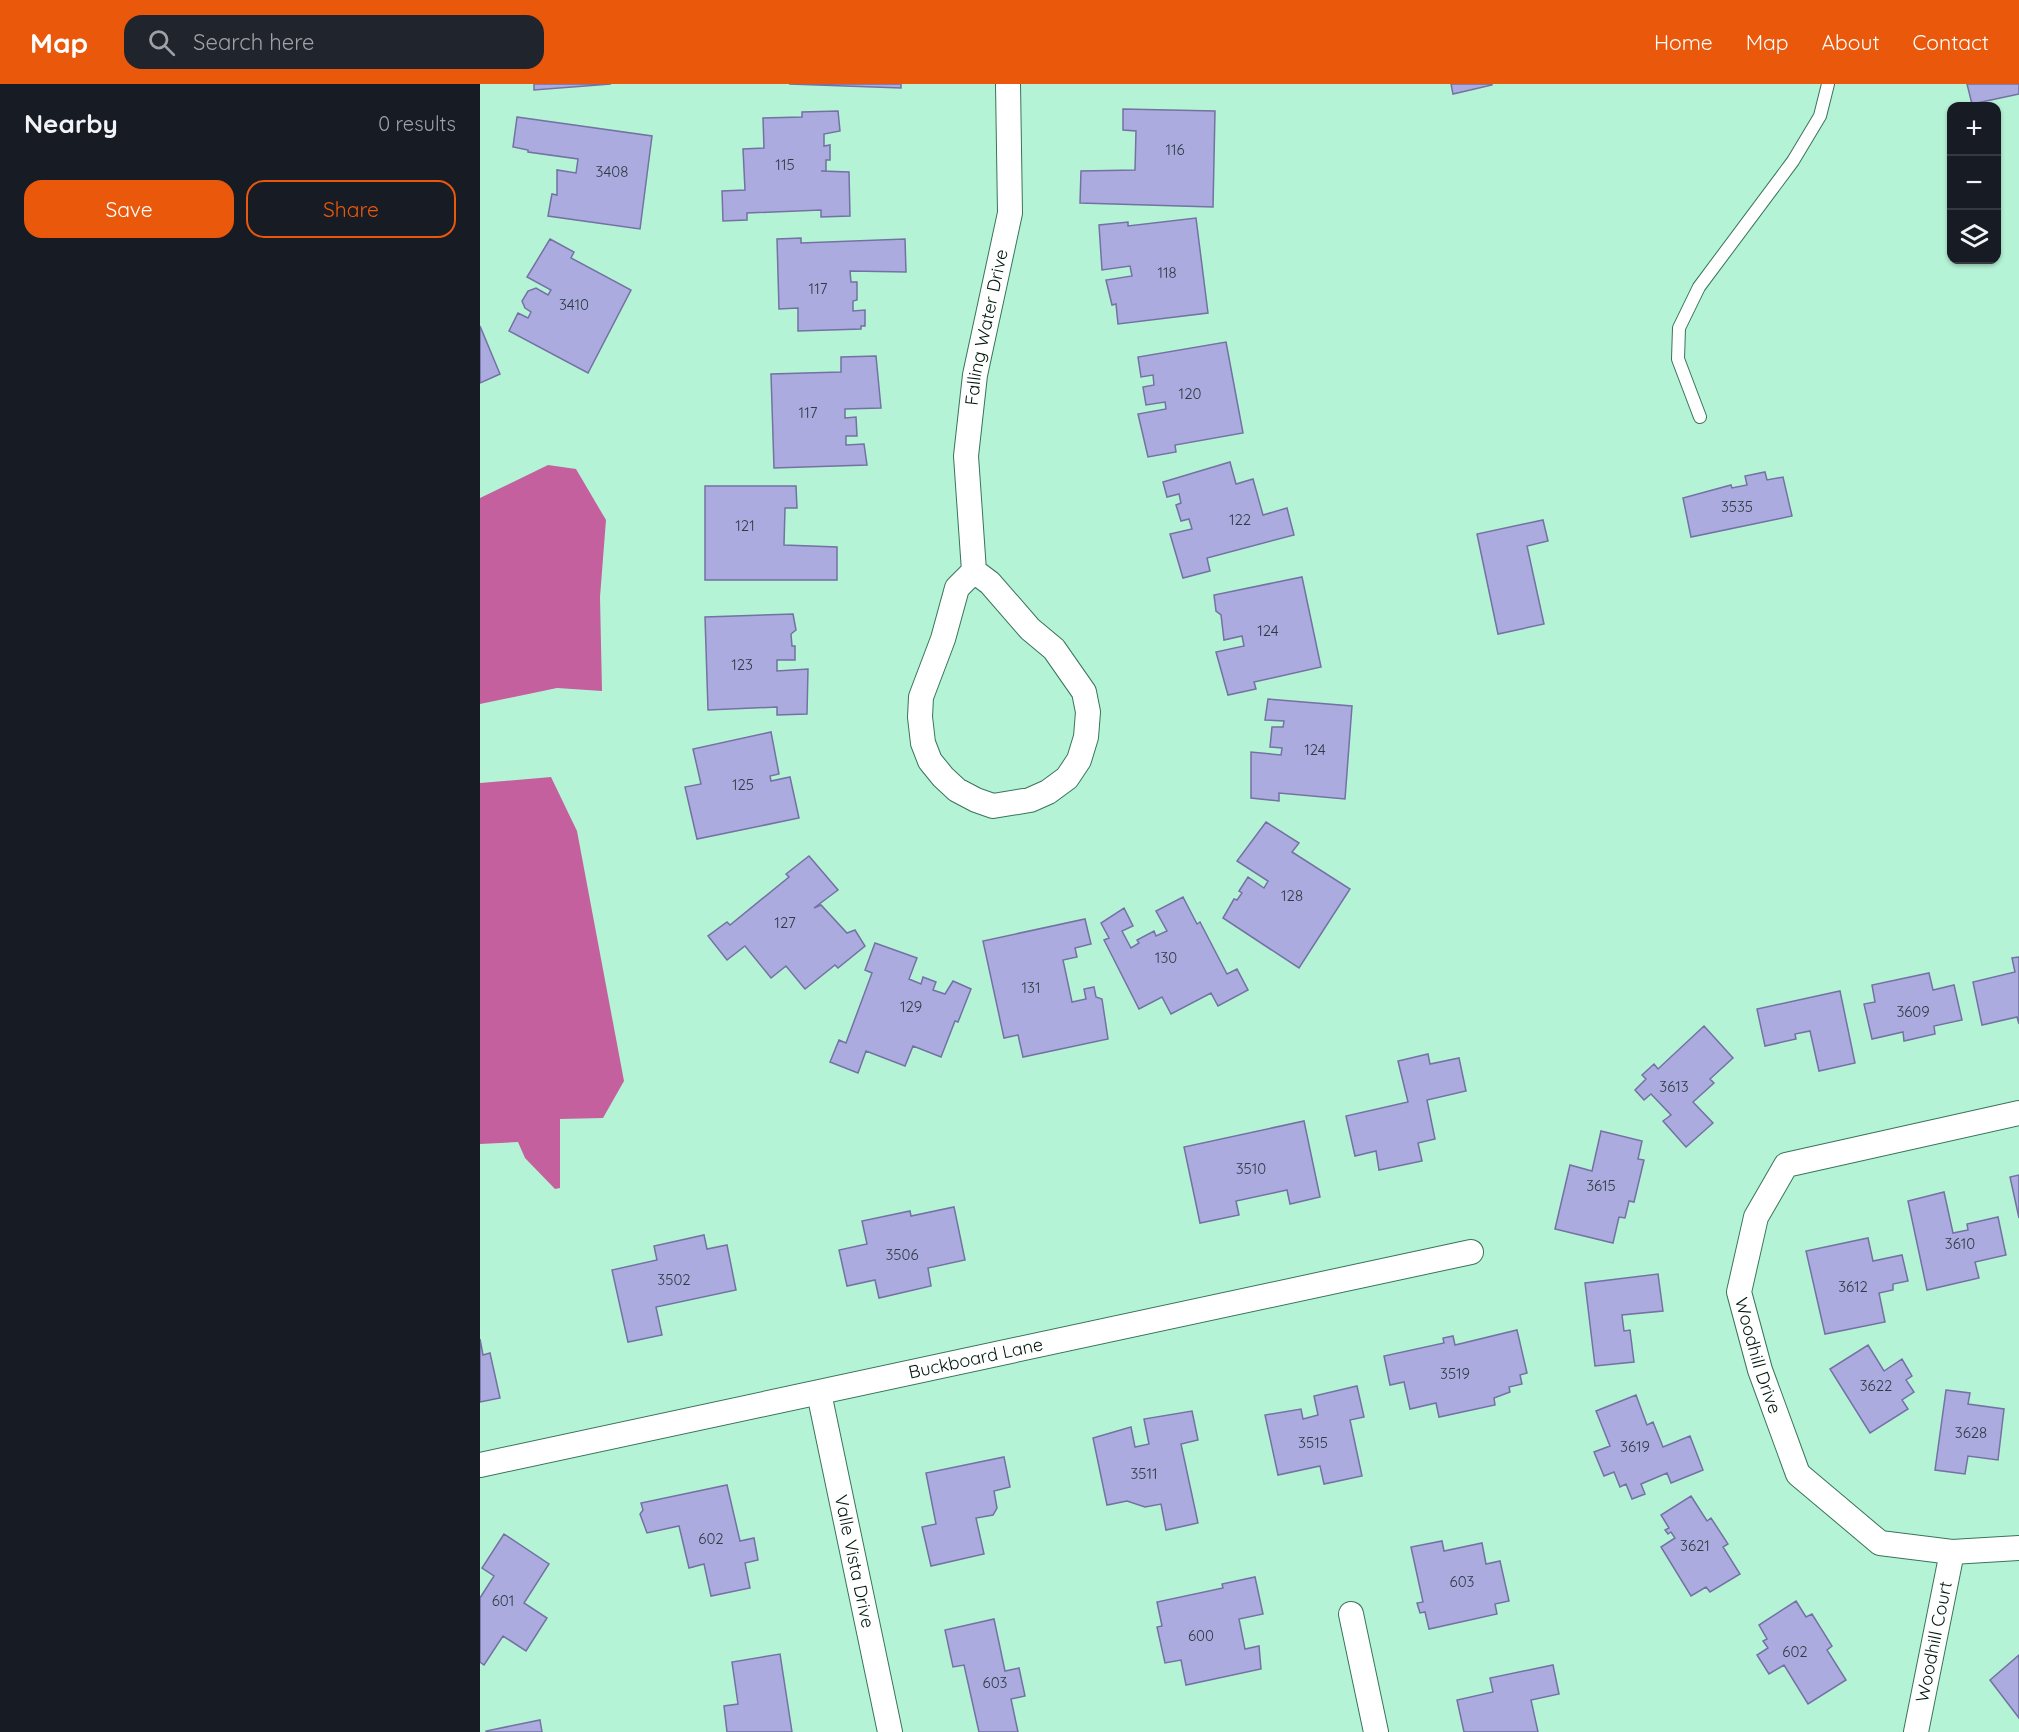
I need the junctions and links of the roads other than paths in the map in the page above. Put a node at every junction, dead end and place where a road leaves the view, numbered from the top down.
1 (1008, 84) edge
2 (1828, 84) edge
3 (1700, 417) dead end
4 (974, 571) junction
5 (2019, 1113) edge
6 (1471, 1252) dead end
7 (819, 1393) junction
8 (480, 1465) edge
9 (2019, 1548) edge
10 (1952, 1552) junction
11 (1351, 1614) dead end
12 (890, 1732) edge
13 (1376, 1732) edge
14 (1916, 1732) edge

1 - 4 street, Falling Water Drive
2 - 3 lane
4 - 4 street
5 - 10 street, Woodhill Drive
6 - 7 street, Buckboard Lane
7 - 8 street, Buckboard Lane
7 - 12 street, Valle Vista Drive
9 - 10 street, Woodhill Drive
10 - 14 street, Woodhill Court
11 - 13 street

